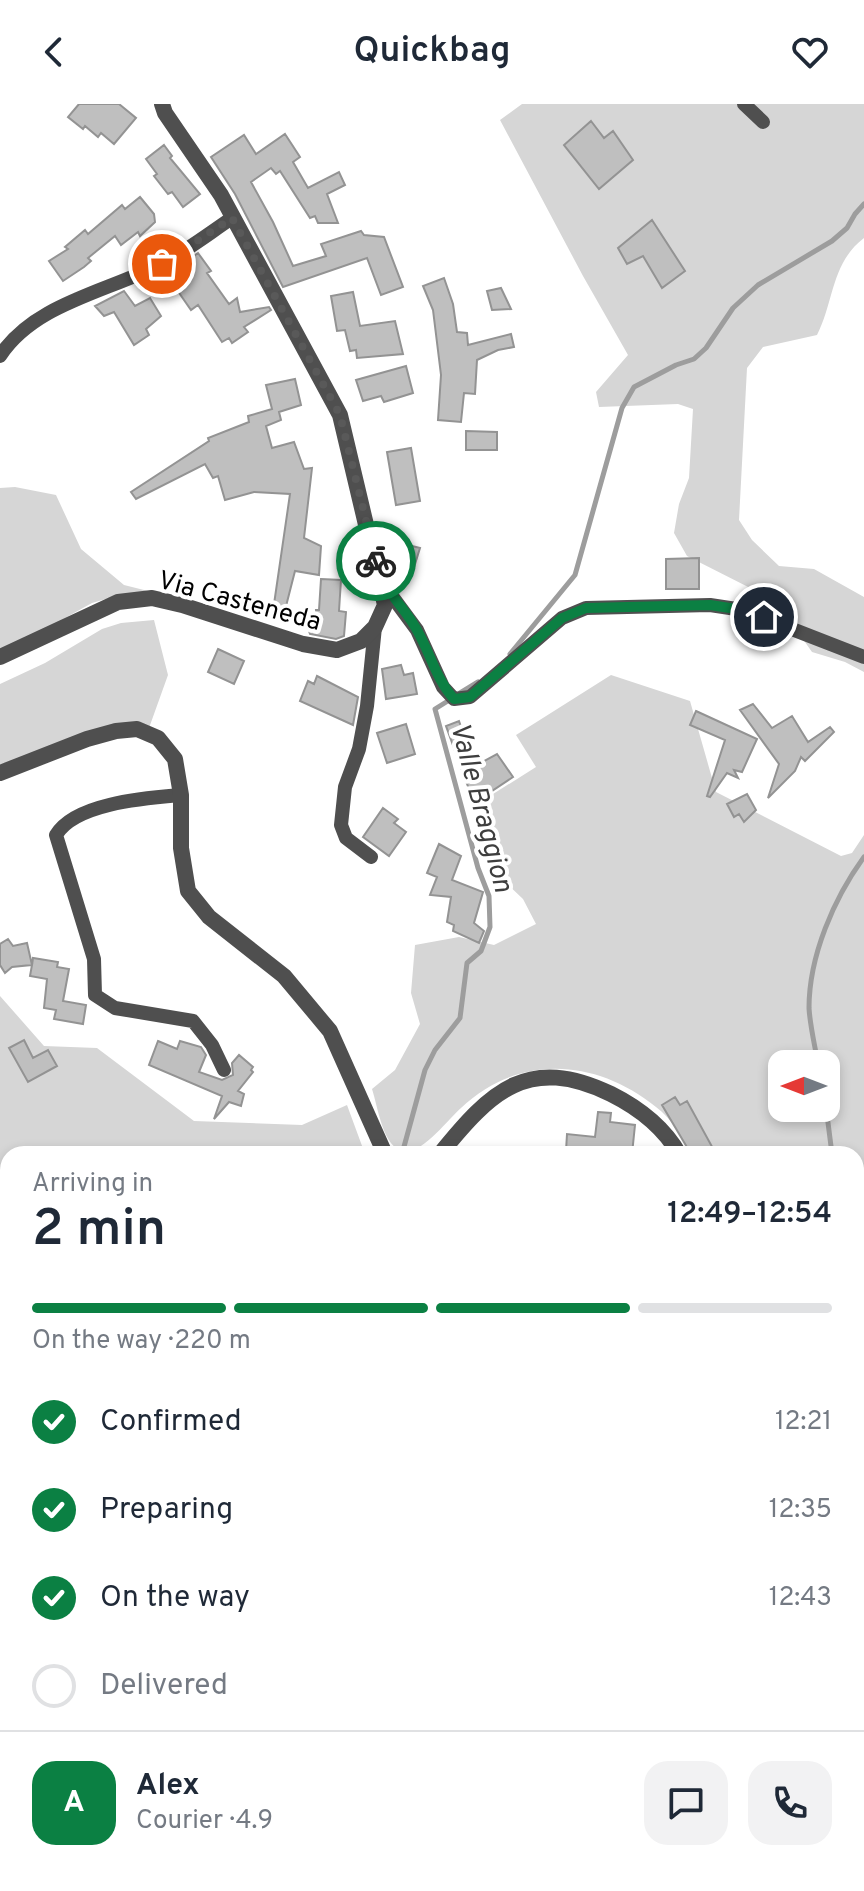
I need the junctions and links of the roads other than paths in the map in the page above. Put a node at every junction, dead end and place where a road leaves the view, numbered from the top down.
1 (162, 104) edge
2 (744, 104) edge
3 (763, 122) dead end
4 (232, 218) junction
5 (0, 356) edge
6 (380, 579) junction
7 (375, 627) junction
8 (0, 657) edge
9 (864, 657) edge
10 (0, 773) edge
11 (181, 795) junction
12 (371, 857) dead end
13 (224, 1070) dead end
14 (381, 1146) edge
15 (447, 1146) edge
16 (673, 1146) edge

1 - 4 street
2 - 3 street
4 - 5 street
4 - 6 street
6 - 7 street
6 - 9 street
7 - 8 street, Via Casteneda
7 - 12 street
10 - 11 street
11 - 13 street
11 - 14 street
15 - 16 street

